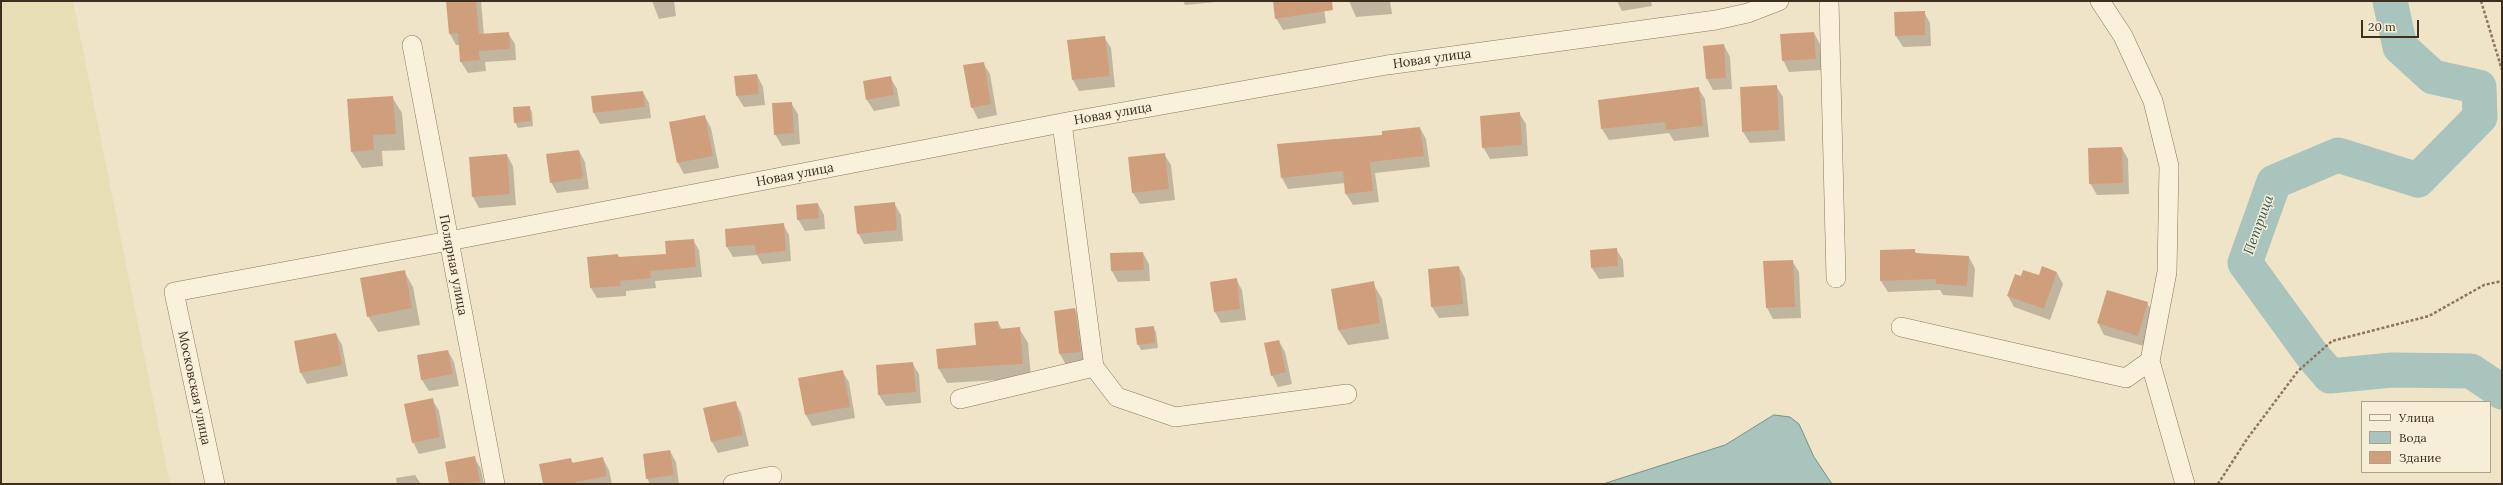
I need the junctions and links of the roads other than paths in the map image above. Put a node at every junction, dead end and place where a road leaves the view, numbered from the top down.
1 (1779, 1) edge
2 (1829, 1) edge
3 (2100, 1) edge
4 (412, 46) dead end
5 (1062, 124) junction
6 (449, 241) junction
7 (1836, 278) dead end
8 (174, 292) joint
9 (1901, 327) dead end
10 (2150, 361) junction
11 (1094, 366) junction
12 (1347, 394) dead end
13 (960, 399) dead end
14 (772, 476) dead end
15 (215, 484) edge
16 (495, 484) edge
17 (734, 484) edge
18 (2185, 484) edge

1 - 5 street, Новая улица
2 - 7 street
3 - 10 street
4 - 6 street, Полярная улица
5 - 6 street, Новая улица
5 - 11 street
6 - 8 street, Новая улица
6 - 16 street, Полярная улица
8 - 15 street, Московская улица
9 - 10 street
10 - 18 street
11 - 12 street
11 - 13 street
14 - 17 street

